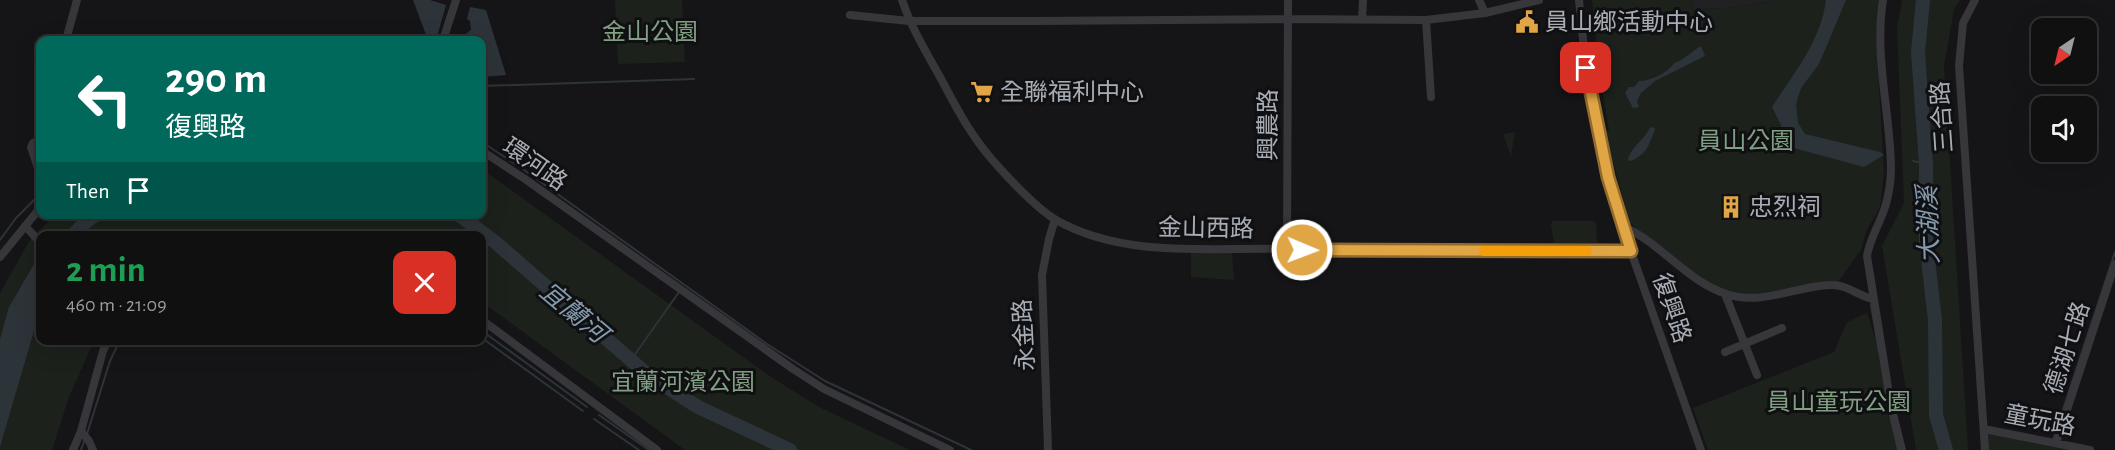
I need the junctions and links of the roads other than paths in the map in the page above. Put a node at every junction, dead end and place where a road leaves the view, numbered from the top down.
1 (77, 0) edge
2 (456, 0) edge
3 (902, 0) edge
4 (1288, 0) edge
5 (1363, 0) edge
6 (1479, 0) edge
7 (1539, 0) edge
8 (1579, 0) edge
9 (1883, 0) edge
10 (1975, 0) edge
11 (1516, 3) edge
12 (1485, 14) junction
13 (850, 15) dead end
14 (1288, 18) junction
15 (1362, 20) junction
16 (1426, 20) junction
17 (909, 21) junction
18 (67, 36) edge
19 (443, 36) edge
20 (1431, 97) dead end
21 (36, 142) edge
22 (486, 154) edge
23 (36, 162) edge
24 (36, 215) edge
25 (1055, 219) junction
26 (1622, 226) junction
27 (27, 230) junction
28 (36, 238) edge
29 (1287, 249) junction
30 (1631, 251) junction
31 (0, 257) edge
32 (2115, 264) edge
33 (1725, 294) junction
34 (1873, 299) junction
35 (486, 323) edge
36 (1782, 327) dead end
37 (1745, 344) junction
38 (106, 345) edge
39 (1725, 352) dead end
40 (1757, 375) dead end
41 (1984, 429) junction
42 (81, 430) junction
43 (2056, 443) junction
44 (73, 450) edge
45 (93, 450) edge
46 (657, 450) edge
47 (950, 450) edge
48 (1048, 450) edge
49 (1700, 450) edge
50 (1902, 450) edge
51 (1985, 450) edge
52 (2090, 450) edge

1 - 18 street
2 - 19 street
3 - 17 street, 金山西路
4 - 14 street, 興農路
5 - 15 street
6 - 12 street
7 - 11 street
8 - 26 street, 復興路
9 - 34 street
10 - 41 street, 三合路
11 - 12 street
12 - 16 street
13 - 17 street
14 - 15 street
14 - 17 street
14 - 29 street, 興農路
15 - 16 street
16 - 20 street
17 - 25 street, 金山西路
21 - 23 street
22 - 47 street, 環河路
24 - 27 street
25 - 29 street, 金山西路
25 - 48 street, 永金路
26 - 30 street, 復興路
26 - 33 street
27 - 28 street
27 - 31 street
29 - 30 street, 金山西路
30 - 49 street, 復興路
32 - 43 street, 德湖七路
33 - 34 street
33 - 37 street
34 - 50 street
35 - 46 street
36 - 37 street
37 - 39 street
37 - 40 street
38 - 42 street
41 - 43 street, 童玩路
41 - 51 street, 三合路
42 - 44 street
42 - 45 street
43 - 52 street, 童玩路

